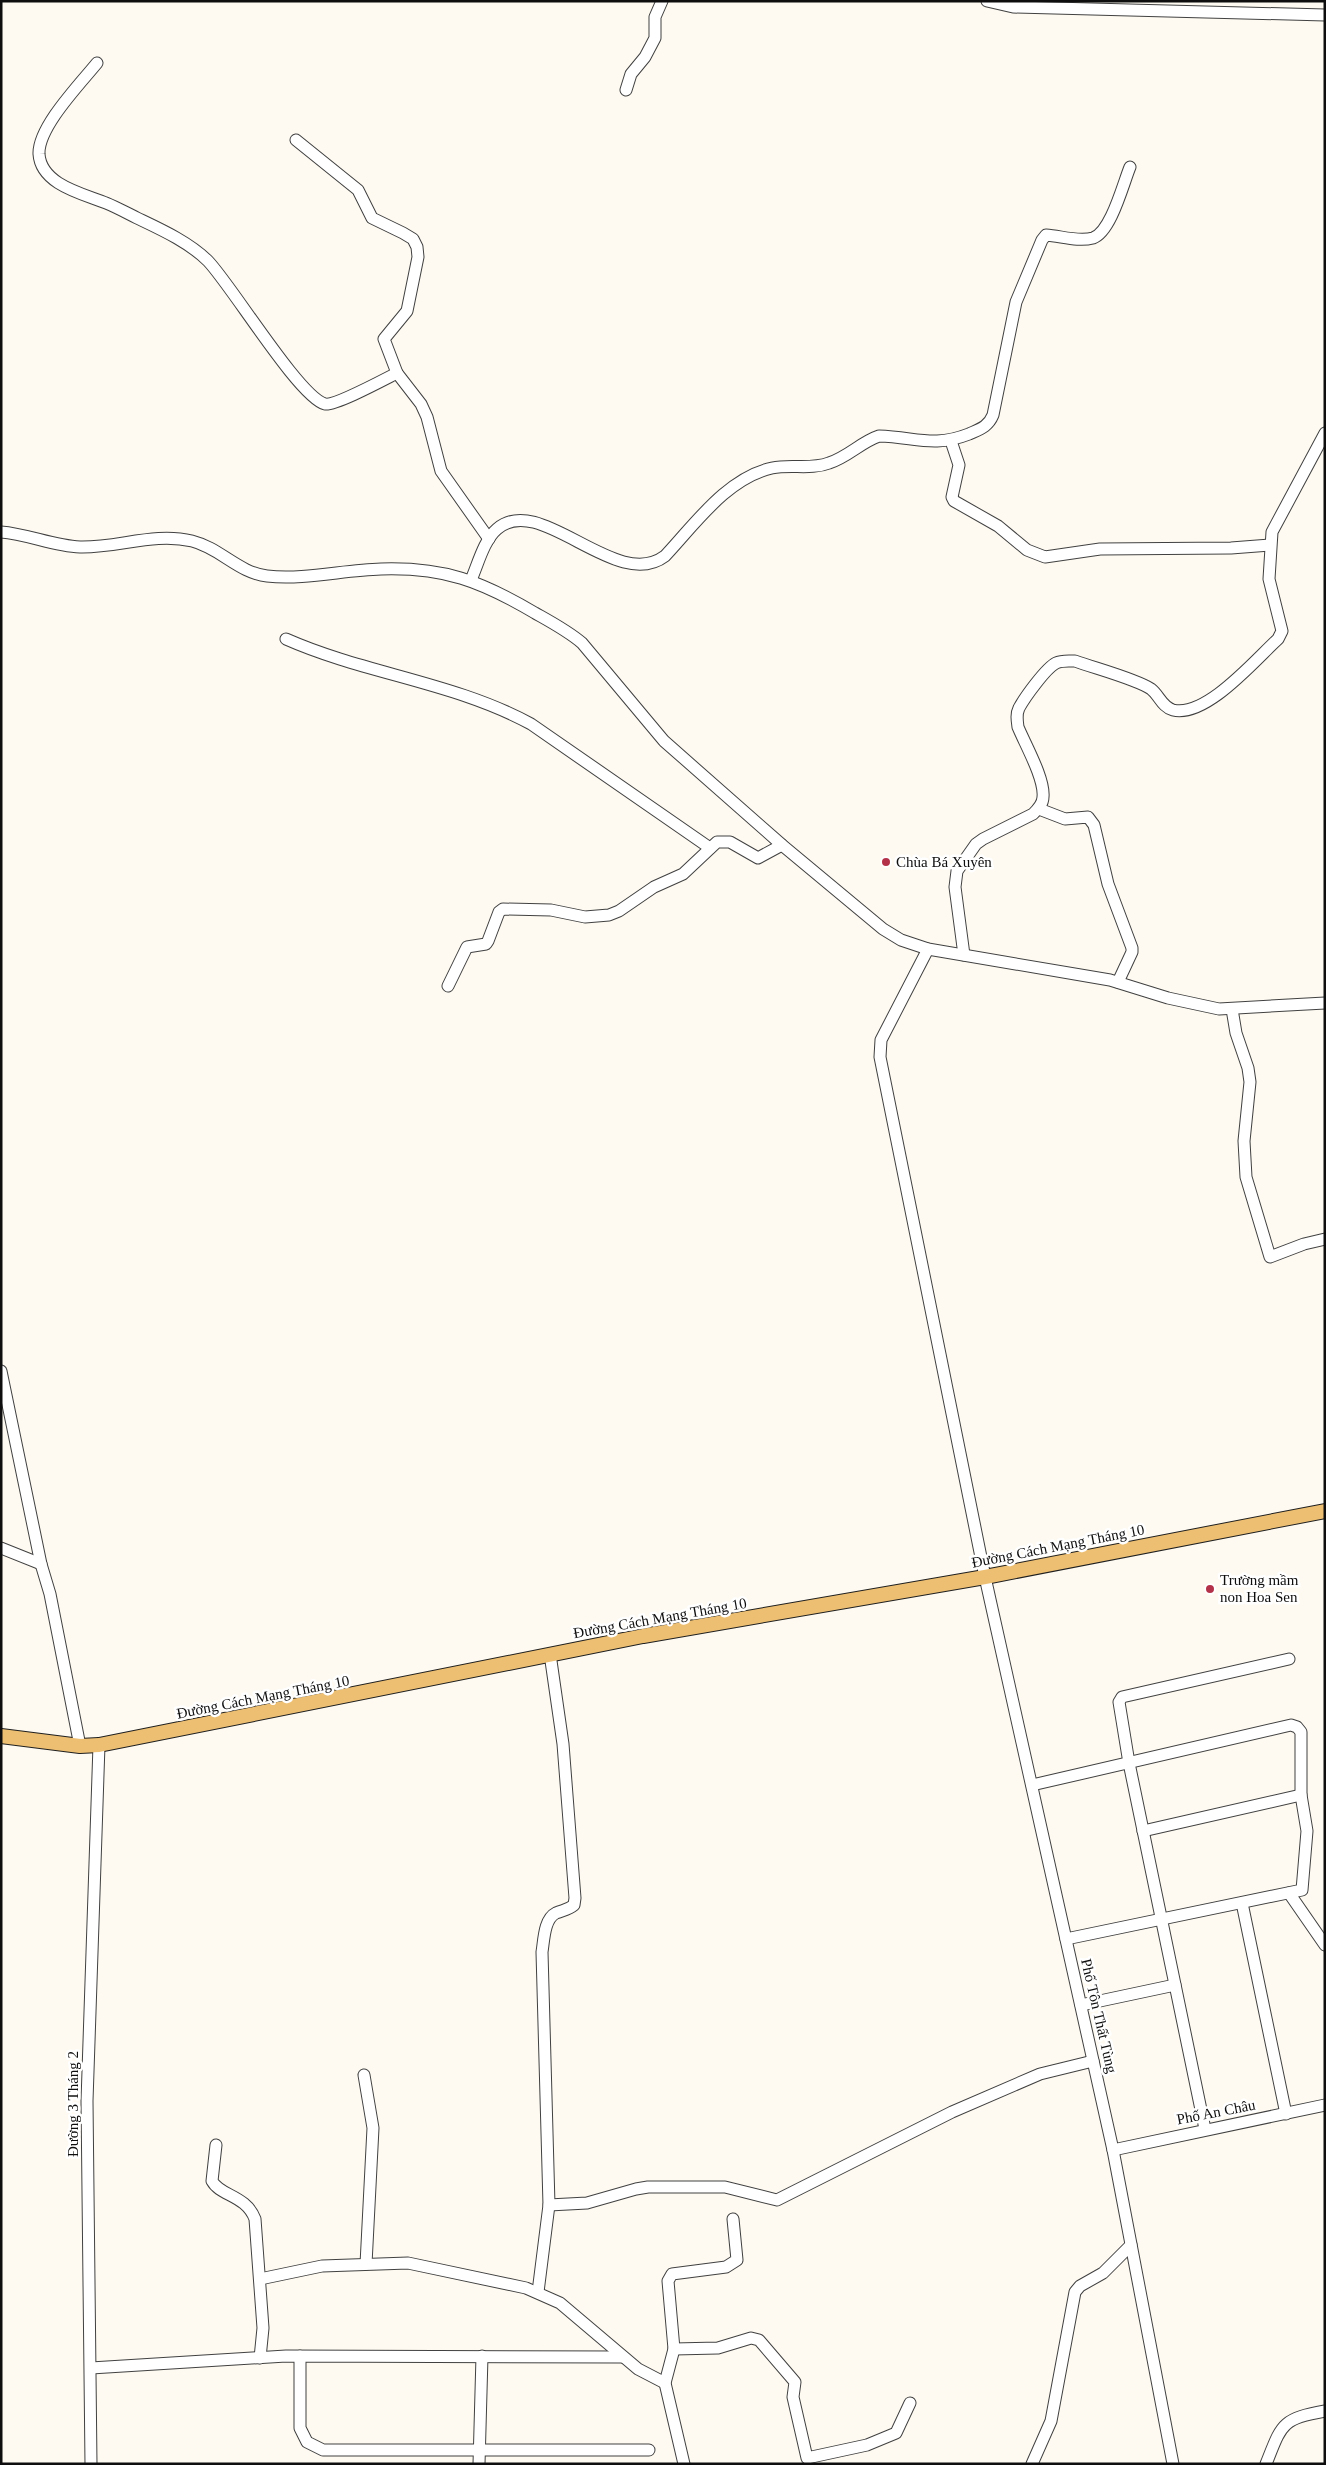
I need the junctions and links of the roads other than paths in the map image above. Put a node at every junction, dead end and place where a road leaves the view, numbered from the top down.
1 (662, 1) edge
2 (987, 1) edge
3 (1325, 14) edge
4 (97, 63) dead end
5 (626, 90) dead end
6 (296, 140) dead end
7 (1130, 167) dead end
8 (397, 373) junction
9 (1325, 432) edge
10 (951, 441) junction
11 (1, 532) edge
12 (489, 538) junction
13 (1270, 545) junction
14 (471, 580) junction
15 (286, 639) dead end
16 (1039, 808) junction
17 (782, 844) junction
18 (710, 848) junction
19 (928, 949) junction
20 (964, 955) junction
21 (1118, 982) junction
22 (448, 986) dead end
23 (1325, 1003) edge
24 (1232, 1009) junction
25 (1325, 1239) edge
26 (1, 1371) edge
27 (1325, 1511) edge
28 (1, 1548) edge
29 (41, 1564) junction
30 (985, 1577) junction
31 (550, 1654) junction
32 (1288, 1659) dead end
33 (1, 1736) edge
34 (80, 1746) junction
35 (99, 1746) junction
36 (1129, 1763) junction
37 (1032, 1785) junction
38 (1301, 1795) junction
39 (1143, 1831) junction
40 (1289, 1893) junction
41 (1242, 1903) junction
42 (1162, 1920) junction
43 (1066, 1939) junction
44 (1325, 1945) edge
45 (1176, 1985) junction
46 (1081, 2004) junction
47 (1093, 2061) junction
48 (364, 2075) dead end
49 (1325, 2106) edge
50 (1286, 2114) junction
51 (1205, 2129) junction
52 (216, 2145) dead end
53 (1113, 2150) junction
54 (549, 2205) junction
55 (732, 2218) dead end
56 (1131, 2245) junction
57 (366, 2264) junction
58 (260, 2279) junction
59 (538, 2292) junction
60 (674, 2349) junction
61 (300, 2356) junction
62 (482, 2356) junction
63 (623, 2357) junction
64 (260, 2358) junction
65 (91, 2368) junction
66 (665, 2383) junction
67 (910, 2403) dead end
68 (1325, 2411) edge
69 (649, 2450) dead end
70 (478, 2458) edge
71 (91, 2464) edge
72 (684, 2464) edge
73 (1032, 2464) edge
74 (1173, 2464) edge
75 (1266, 2464) edge

1 - 5 street
2 - 3 street
4 - 8 street
6 - 8 street
7 - 10 street
8 - 12 street
9 - 13 street
10 - 12 street
10 - 13 street
11 - 14 street
12 - 14 street
13 - 16 street
14 - 17 street
15 - 18 street
16 - 20 street
16 - 21 street
17 - 18 street
17 - 19 street
18 - 22 street
19 - 20 street
19 - 30 street, Phố Tôn Thất Tùng
20 - 21 street
21 - 24 street
23 - 24 street
24 - 25 street
26 - 29 street
27 - 30 main road, Đường Cách Mạng Tháng 10
28 - 29 street
29 - 34 street
30 - 31 main road, Đường Cách Mạng Tháng 10
30 - 37 street, Phố Tôn Thất Tùng
31 - 35 main road, Đường Cách Mạng Tháng 10
31 - 54 street
32 - 36 street
33 - 34 main road, Đường Cách Mạng Tháng 10
34 - 35 main road, Đường Cách Mạng Tháng 10
35 - 65 street, Đường 3 Tháng 2
36 - 37 street
36 - 38 street
36 - 39 street
37 - 43 street, Phố Tôn Thất Tùng
38 - 39 street
38 - 40 street
39 - 42 street
40 - 41 street
40 - 44 street
41 - 42 street
41 - 50 street
42 - 43 street
42 - 45 street
43 - 46 street, Phố Tôn Thất Tùng
45 - 46 street
45 - 51 street
46 - 47 street, Phố Tôn Thất Tùng
47 - 53 street, Phố Tôn Thất Tùng
47 - 54 street
48 - 57 street
49 - 50 street, Phố An Châu
50 - 51 street, Phố An Châu
51 - 53 street, Phố An Châu
52 - 58 street
53 - 56 street, Phố Tôn Thất Tùng
54 - 59 street
55 - 60 street
56 - 73 street
56 - 74 street, Phố Tôn Thất Tùng
57 - 58 street
57 - 59 street
58 - 64 street
59 - 63 street
60 - 66 street
60 - 67 street
61 - 62 street
61 - 64 street
61 - 70 street
62 - 63 street
62 - 70 street
63 - 66 street
64 - 65 street
65 - 71 street, Đường 3 Tháng 2
66 - 72 street
68 - 75 street
69 - 70 street

